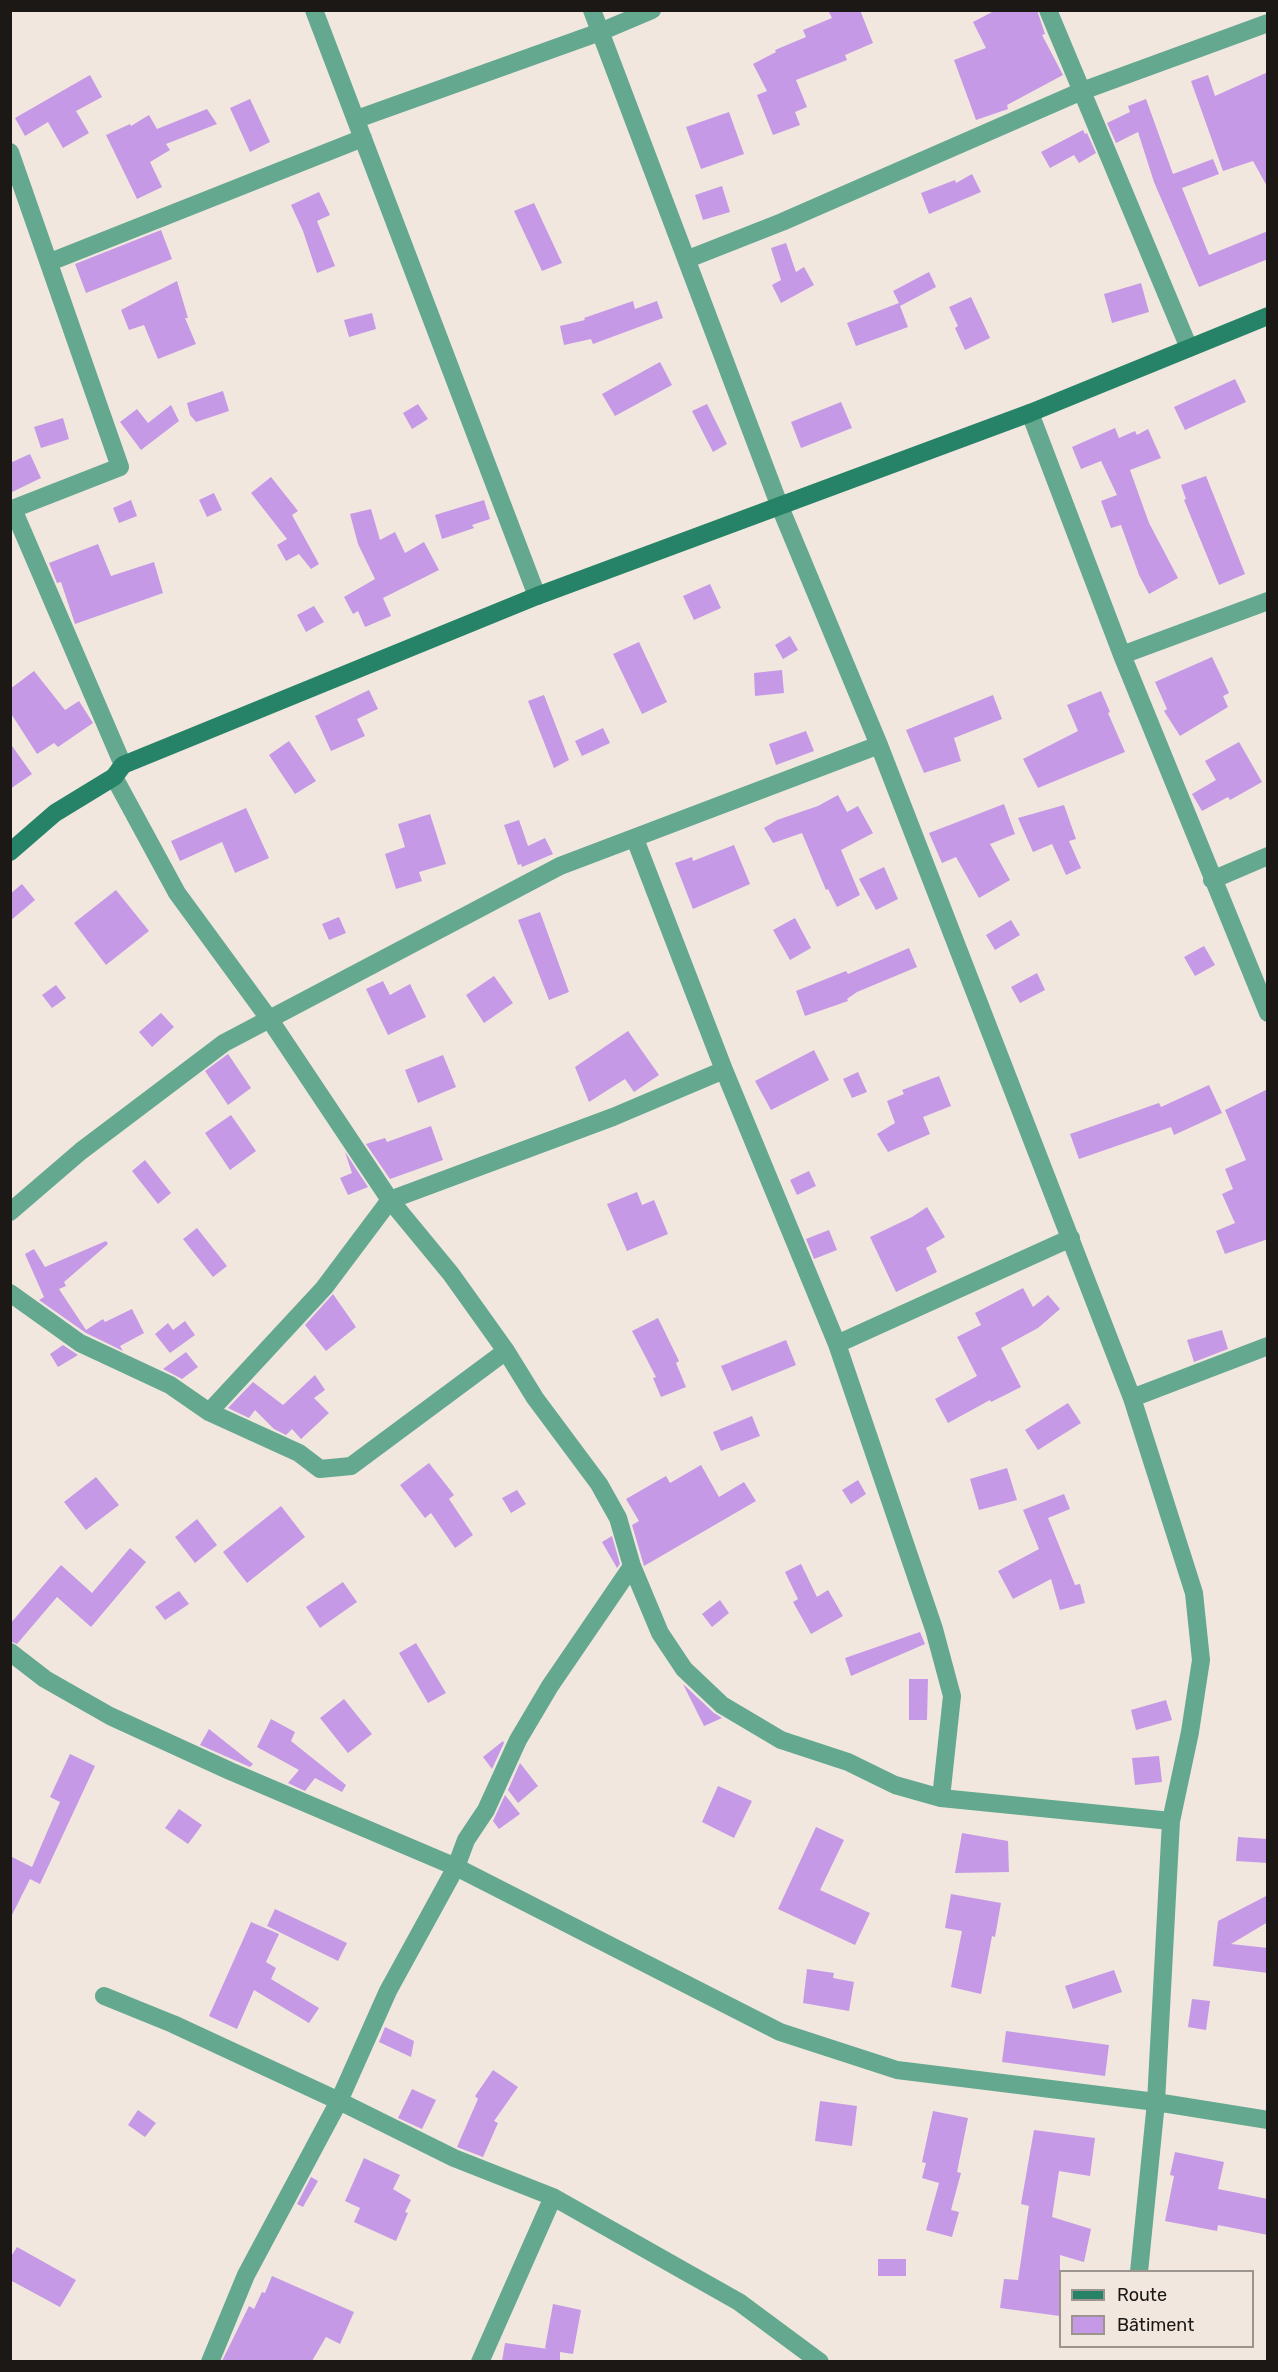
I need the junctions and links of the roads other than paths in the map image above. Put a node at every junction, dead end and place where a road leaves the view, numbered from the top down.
1 (314, 10) edge
2 (592, 10) edge
3 (652, 10) edge
4 (1048, 10) edge
5 (1268, 23) edge
6 (600, 32) junction
7 (1082, 91) junction
8 (357, 119) junction
9 (363, 138) junction
10 (10, 152) edge
11 (688, 259) junction
12 (50, 262) junction
13 (1268, 316) edge
14 (1189, 348) junction
15 (1030, 413) junction
16 (780, 507) junction
17 (12, 509) edge
18 (537, 596) junction
19 (1268, 601) edge
20 (1122, 655) junction
21 (879, 746) junction
22 (118, 771) junction
23 (635, 839) junction
24 (10, 852) edge
25 (1268, 856) edge
26 (1212, 880) junction
27 (1268, 1013) edge
28 (270, 1020) junction
29 (724, 1070) junction
30 (390, 1200) junction
31 (10, 1212) edge
32 (1071, 1238) junction
33 (10, 1293) edge
34 (837, 1344) junction
35 (1268, 1346) edge
36 (506, 1351) junction
37 (1132, 1398) junction
38 (209, 1412) junction
39 (632, 1566) junction
40 (10, 1652) edge
41 (941, 1798) junction
42 (1171, 1821) junction
43 (456, 1867) junction
44 (104, 1996) dead end
45 (339, 2101) junction
46 (1156, 2102) junction
47 (1268, 2120) edge
48 (553, 2196) junction
49 (1139, 2270) edge
50 (210, 2361) edge
51 (480, 2361) edge
52 (820, 2361) edge

1 - 8 street
2 - 6 street
3 - 6 street
4 - 7 street
5 - 7 street
6 - 8 street
6 - 11 street
7 - 11 street
7 - 14 street
8 - 9 street
9 - 12 street
9 - 18 street
10 - 12 street
11 - 16 street
12 - 17 street
13 - 14 street
14 - 15 street
15 - 16 street
15 - 20 street
16 - 18 street
16 - 21 street
17 - 22 street
18 - 22 street
19 - 20 street
20 - 26 street
21 - 23 street
21 - 32 street
22 - 24 street
22 - 28 street
23 - 28 street
23 - 29 street
25 - 26 street
26 - 27 street
28 - 30 street
28 - 31 street
29 - 30 street
29 - 34 street
30 - 36 street
30 - 38 street
32 - 34 street
32 - 37 street
33 - 38 street
34 - 41 street
35 - 37 street
36 - 38 street
36 - 39 street
37 - 42 street
39 - 41 street
39 - 43 street
40 - 43 street
41 - 42 street
42 - 46 street
43 - 45 street
43 - 46 street
44 - 45 street
45 - 48 street
45 - 50 street
46 - 47 street
46 - 49 street
48 - 51 street
48 - 52 street

